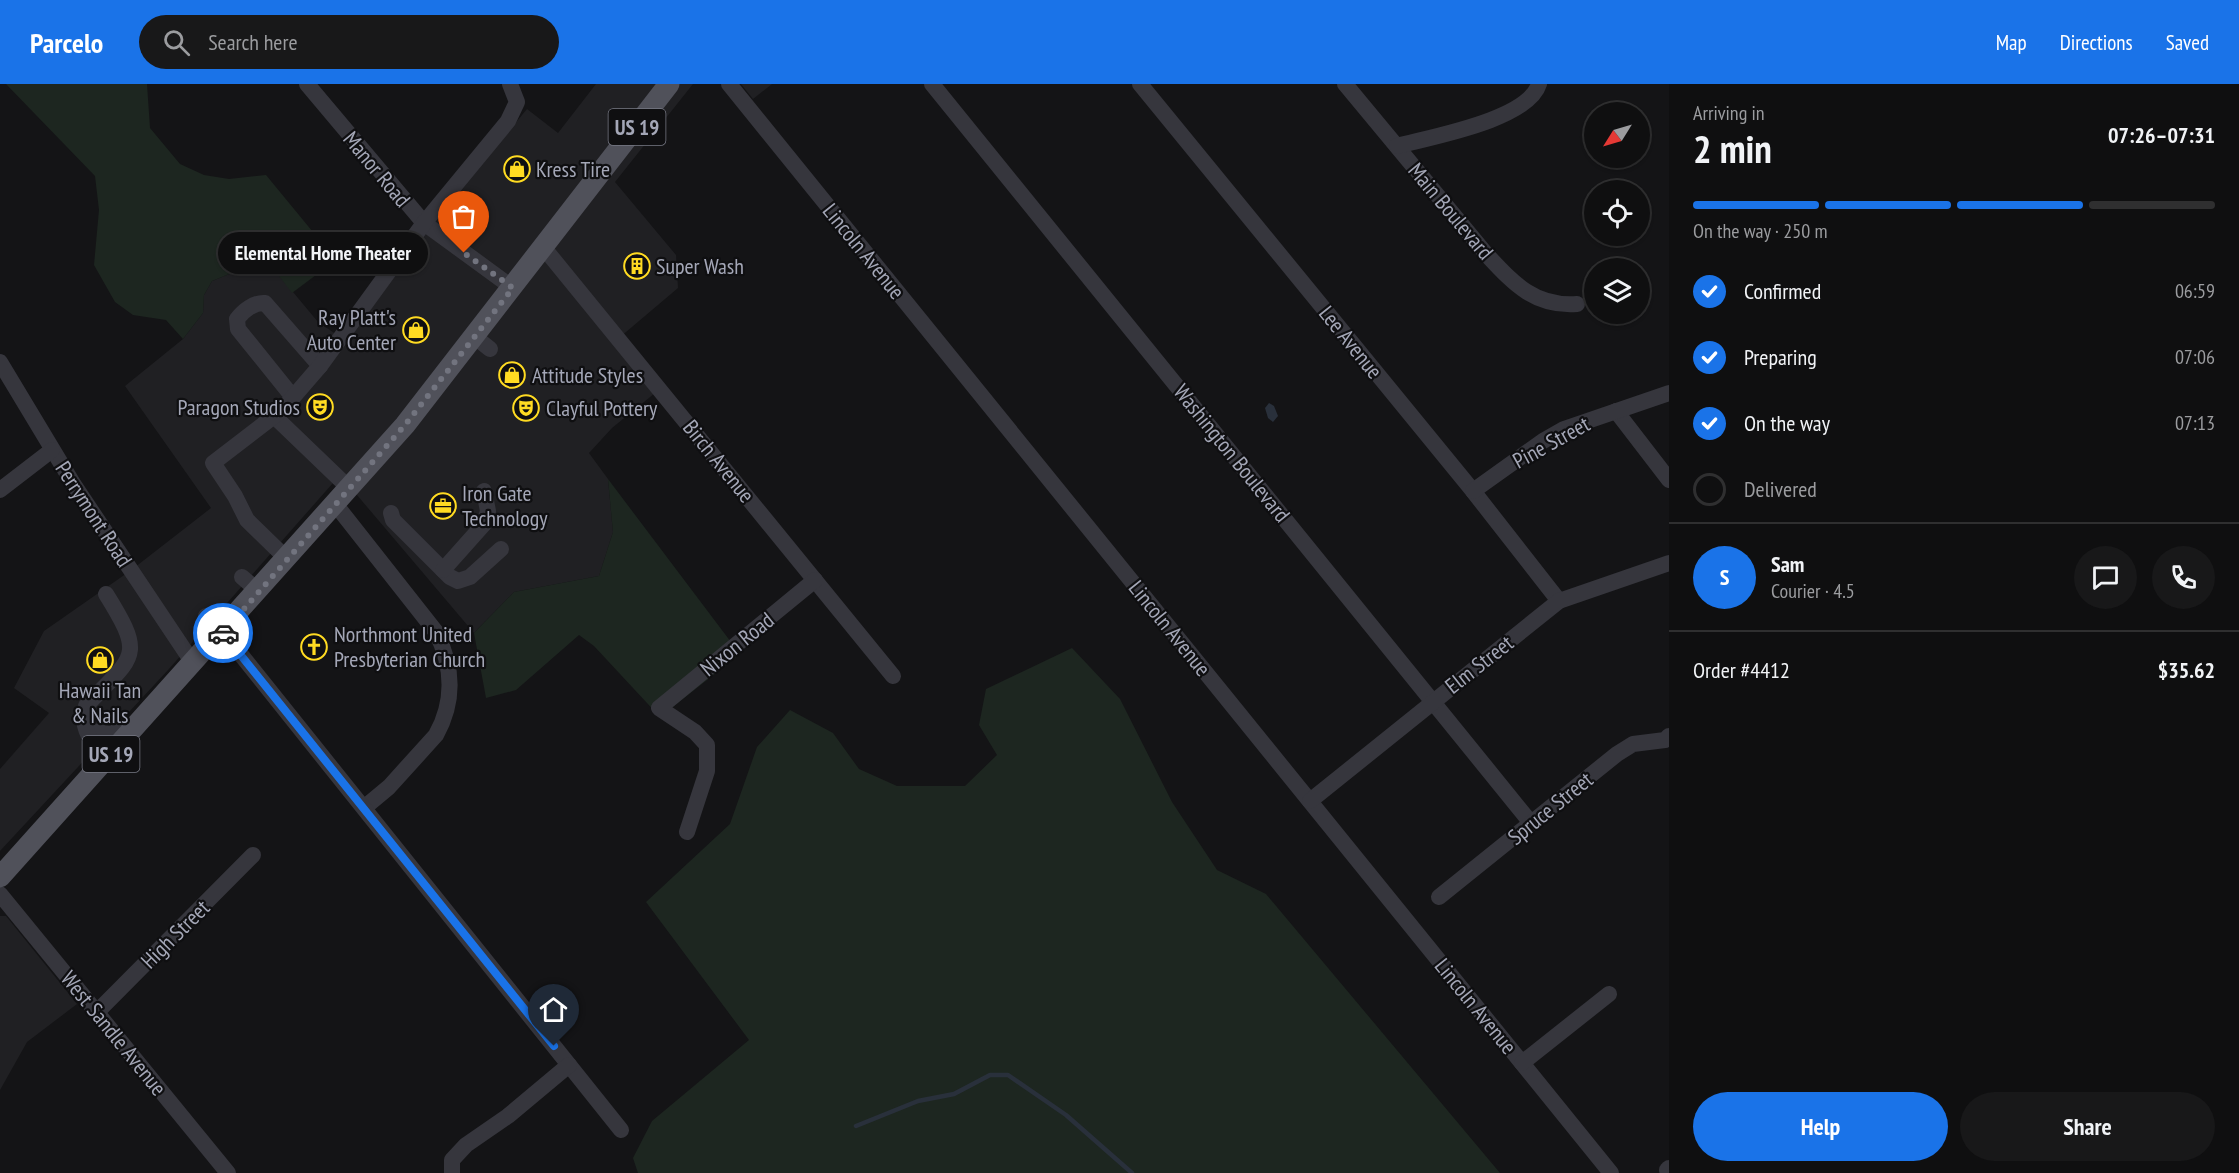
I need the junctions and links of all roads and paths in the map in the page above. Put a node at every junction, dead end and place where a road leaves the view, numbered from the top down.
1 (308, 84) edge
2 (510, 84) edge
3 (669, 84) edge
4 (729, 84) edge
5 (932, 84) edge
6 (1345, 84) edge
7 (1539, 84) edge
8 (1148, 86) edge
9 (1397, 146) junction
10 (424, 223) junction
11 (544, 248) junction
12 (513, 288) junction
13 (1577, 304) dead end
14 (0, 362) edge
15 (320, 366) junction
16 (1669, 393) edge
17 (292, 396) junction
18 (1616, 411) junction
19 (274, 416) junction
20 (52, 450) junction
21 (1669, 480) edge
22 (350, 489) junction
23 (0, 490) edge
24 (484, 491) dead end
25 (1473, 491) junction
26 (336, 505) junction
27 (391, 513) dead end
28 (501, 549) dead end
29 (287, 559) junction
30 (1669, 562) edge
31 (443, 570) junction
32 (242, 577) dead end
33 (815, 580) junction
34 (258, 591) junction
35 (106, 594) dead end
36 (1559, 601) junction
37 (206, 616) dead end
38 (222, 631) junction
39 (193, 663) junction
40 (892, 676) dead end
41 (1432, 700) junction
42 (136, 727) junction
43 (88, 730) junction
44 (1668, 739) edge
45 (104, 761) junction
46 (1310, 801) junction
47 (365, 807) junction
48 (1531, 823) junction
49 (687, 832) dead end
50 (253, 855) dead end
51 (0, 876) edge
52 (0, 894) edge
53 (1439, 897) dead end
54 (1609, 994) dead end
55 (97, 1012) junction
56 (1522, 1063) junction
57 (569, 1065) junction
58 (621, 1130) dead end
59 (452, 1167) edge
60 (228, 1173) edge
61 (1611, 1173) edge

1 - 10 street, Manor Road
2 - 10 street
3 - 11 main road, US 19
4 - 46 street, Lincoln Avenue
5 - 41 street, Washington Boulevard
6 - 9 street, Main Boulevard
7 - 9 street
8 - 25 street, Lee Avenue
9 - 13 street, Main Boulevard
10 - 12 street, Manor Road
10 - 15 street
11 - 12 main road, US 19
11 - 33 street, Birch Avenue
12 - 22 main road, US 19
14 - 20 street, Perrymont Road
15 - 17 street
15 - 17 street
16 - 18 street, Pine Street
17 - 19 street
18 - 21 street
18 - 25 street, Pine Street
19 - 22 street
19 - 29 street
20 - 23 street
20 - 39 street, Perrymont Road
22 - 26 main road, US 19
24 - 31 street
25 - 36 street, Lee Avenue
26 - 29 main road, US 19
26 - 47 street
27 - 31 street
28 - 31 street
29 - 34 main road, US 19
30 - 36 street, Elm Street
32 - 34 street
33 - 40 street, Birch Avenue
33 - 49 street, Nixon Road
34 - 38 main road, US 19
35 - 43 street
36 - 41 street, Elm Street
37 - 38 street
38 - 39 main road, US 19
38 - 47 street
39 - 42 main road, US 19
41 - 46 street, Elm Street
41 - 48 street, Washington Boulevard
42 - 43 street
42 - 45 main road, US 19
43 - 45 street
44 - 48 street, Spruce Street
45 - 51 main road, US 19
46 - 56 street, Lincoln Avenue
47 - 57 street
48 - 53 street, Spruce Street
50 - 55 street, High Street
52 - 55 street, West Sandle Avenue
54 - 56 street
55 - 60 street, West Sandle Avenue
56 - 61 street, Lincoln Avenue
57 - 58 street
57 - 59 street

